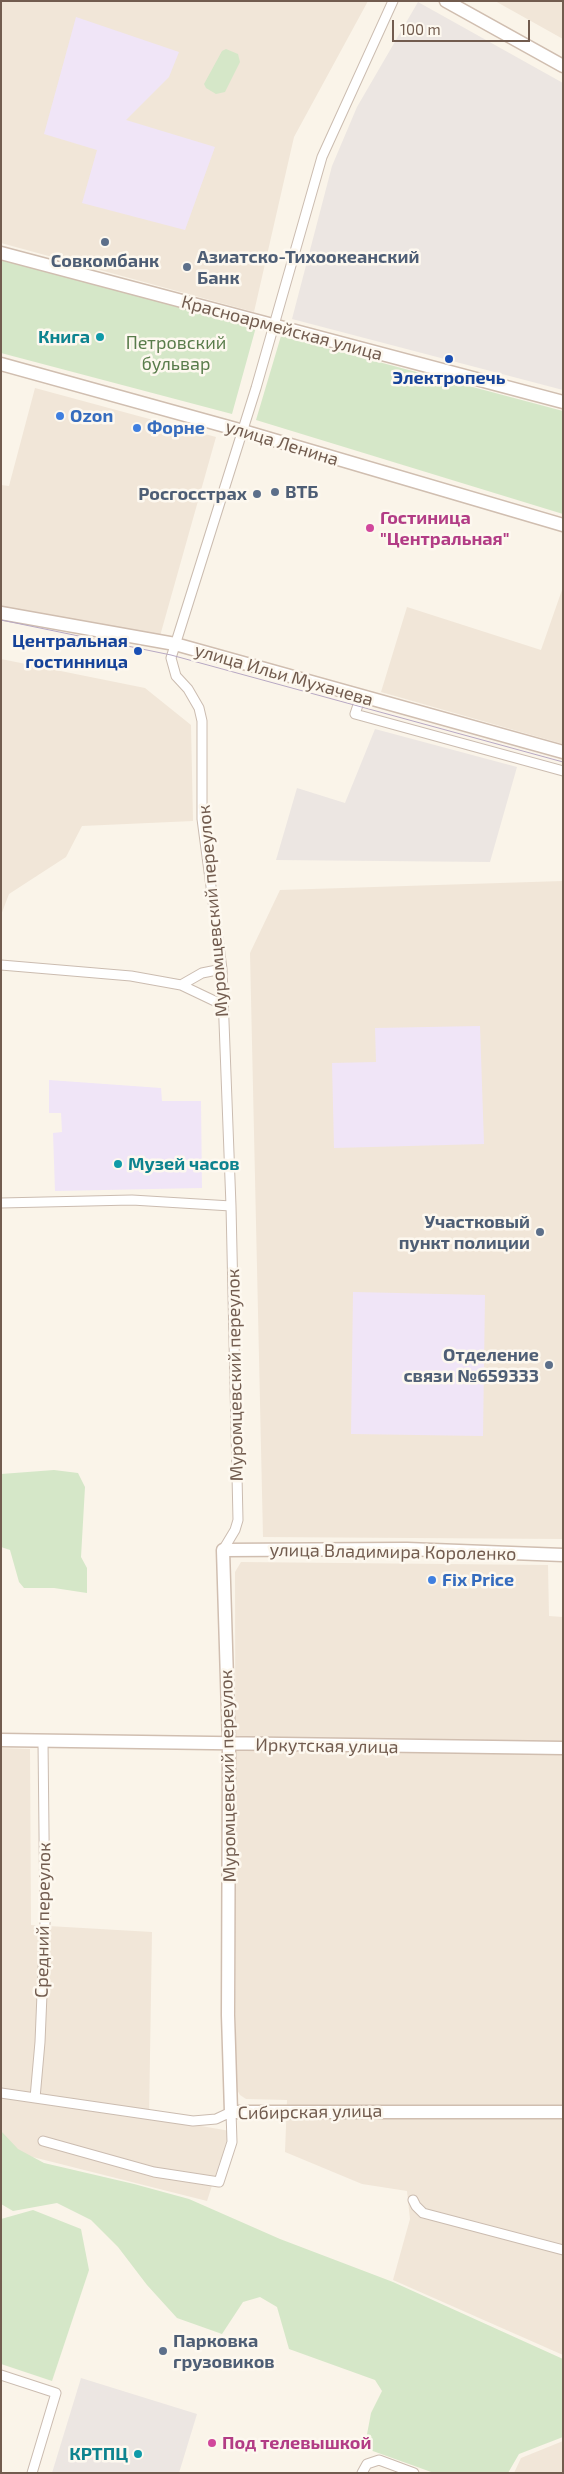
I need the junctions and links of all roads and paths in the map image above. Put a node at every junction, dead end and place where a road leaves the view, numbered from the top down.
1 (393, 1) edge
2 (446, 1) edge
3 (563, 66) edge
4 (1, 253) edge
5 (274, 326) junction
6 (1, 364) edge
7 (563, 402) edge
8 (243, 431) junction
9 (563, 525) edge
10 (1, 614) edge
11 (175, 644) junction
12 (361, 696) junction
13 (563, 752) edge
14 (563, 771) edge
15 (1, 965) edge
16 (222, 969) junction
17 (181, 985) junction
18 (223, 1005) junction
19 (1, 1203) edge
20 (231, 1206) junction
21 (223, 1550) junction
22 (563, 1555) edge
23 (1, 1740) edge
24 (42, 1742) junction
25 (229, 1744) junction
26 (563, 1748) edge
27 (1, 2093) edge
28 (35, 2098) junction
29 (231, 2112) junction
30 (563, 2112) edge
31 (43, 2141) dead end
32 (413, 2200) dead end
33 (563, 2250) edge
34 (1, 2374) edge
35 (32, 2473) edge
36 (362, 2473) edge
37 (414, 2473) edge

1 - 5 street, Муромцевский переулок
2 - 3 main road
4 - 5 main road, Красноармейская улица
5 - 7 main road, Красноармейская улица
5 - 8 street, Муромцевский переулок
6 - 8 main road, улица Ленина
8 - 9 main road, улица Ленина
8 - 11 street, Муромцевский переулок
10 - 11 main road, улица Ильи Мухачева
11 - 12 main road, улица Ильи Мухачева
11 - 16 street, Муромцевский переулок
12 - 13 main road, улица Ильи Мухачева
12 - 14 street
15 - 17 street
16 - 17 street
16 - 18 street, Муромцевский переулок
17 - 18 street
18 - 20 street, Муромцевский переулок
19 - 20 street
20 - 21 street, Муромцевский переулок
21 - 22 main road, улица Владимира Короленко
21 - 25 main road, Муромцевский переулок
23 - 24 main road, Иркутская улица
24 - 25 main road, Иркутская улица
24 - 28 street, Средний переулок
25 - 26 main road, Иркутская улица
25 - 29 main road, Муромцевский переулок
27 - 28 street, Сибирская улица
28 - 29 street, Сибирская улица
29 - 30 main road, Сибирская улица
29 - 31 street
32 - 33 street
34 - 35 street
36 - 37 street

